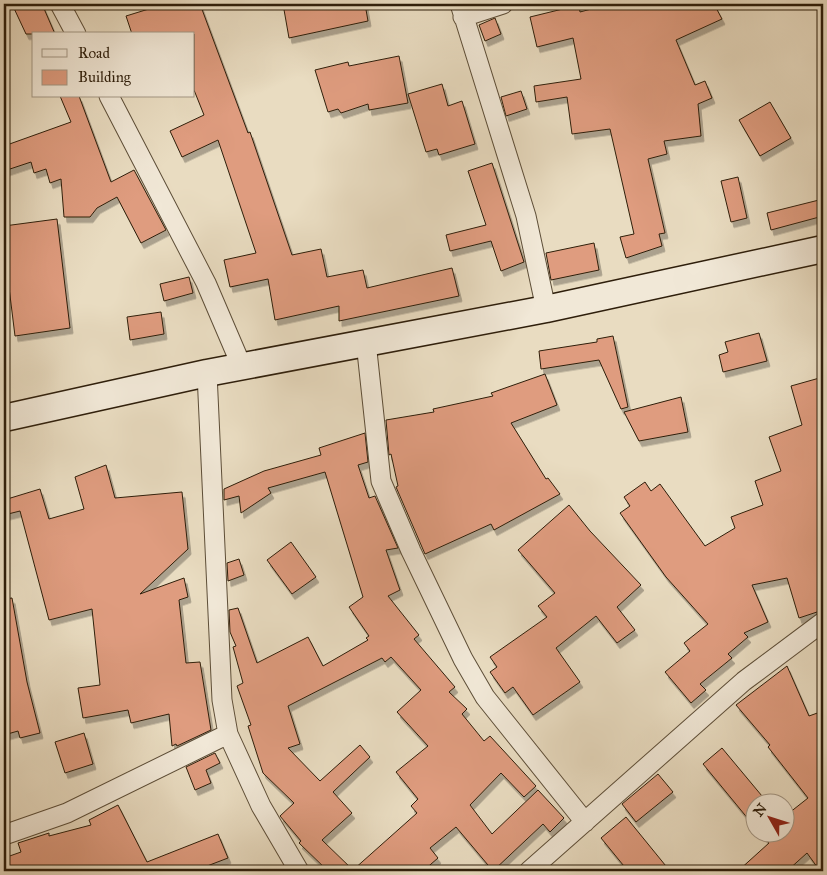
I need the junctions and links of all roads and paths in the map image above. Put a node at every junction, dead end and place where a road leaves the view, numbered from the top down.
1 (60, 4) edge
2 (503, 4) edge
3 (461, 10) edge
4 (75, 32) edge
5 (110, 98) edge
6 (823, 249) edge
7 (546, 309) junction
8 (366, 342) junction
9 (242, 367) junction
10 (207, 374) junction
11 (4, 418) edge
12 (823, 622) edge
13 (228, 734) junction
14 (585, 822) junction
15 (4, 835) edge
16 (299, 871) edge
17 (529, 871) edge

1 - 4 street
2 - 3 street
3 - 7 street
5 - 9 street
6 - 7 street
7 - 8 street
8 - 9 street
8 - 14 street
9 - 10 street
10 - 11 street
10 - 13 street
12 - 14 street
13 - 15 street
13 - 16 street
14 - 17 street

